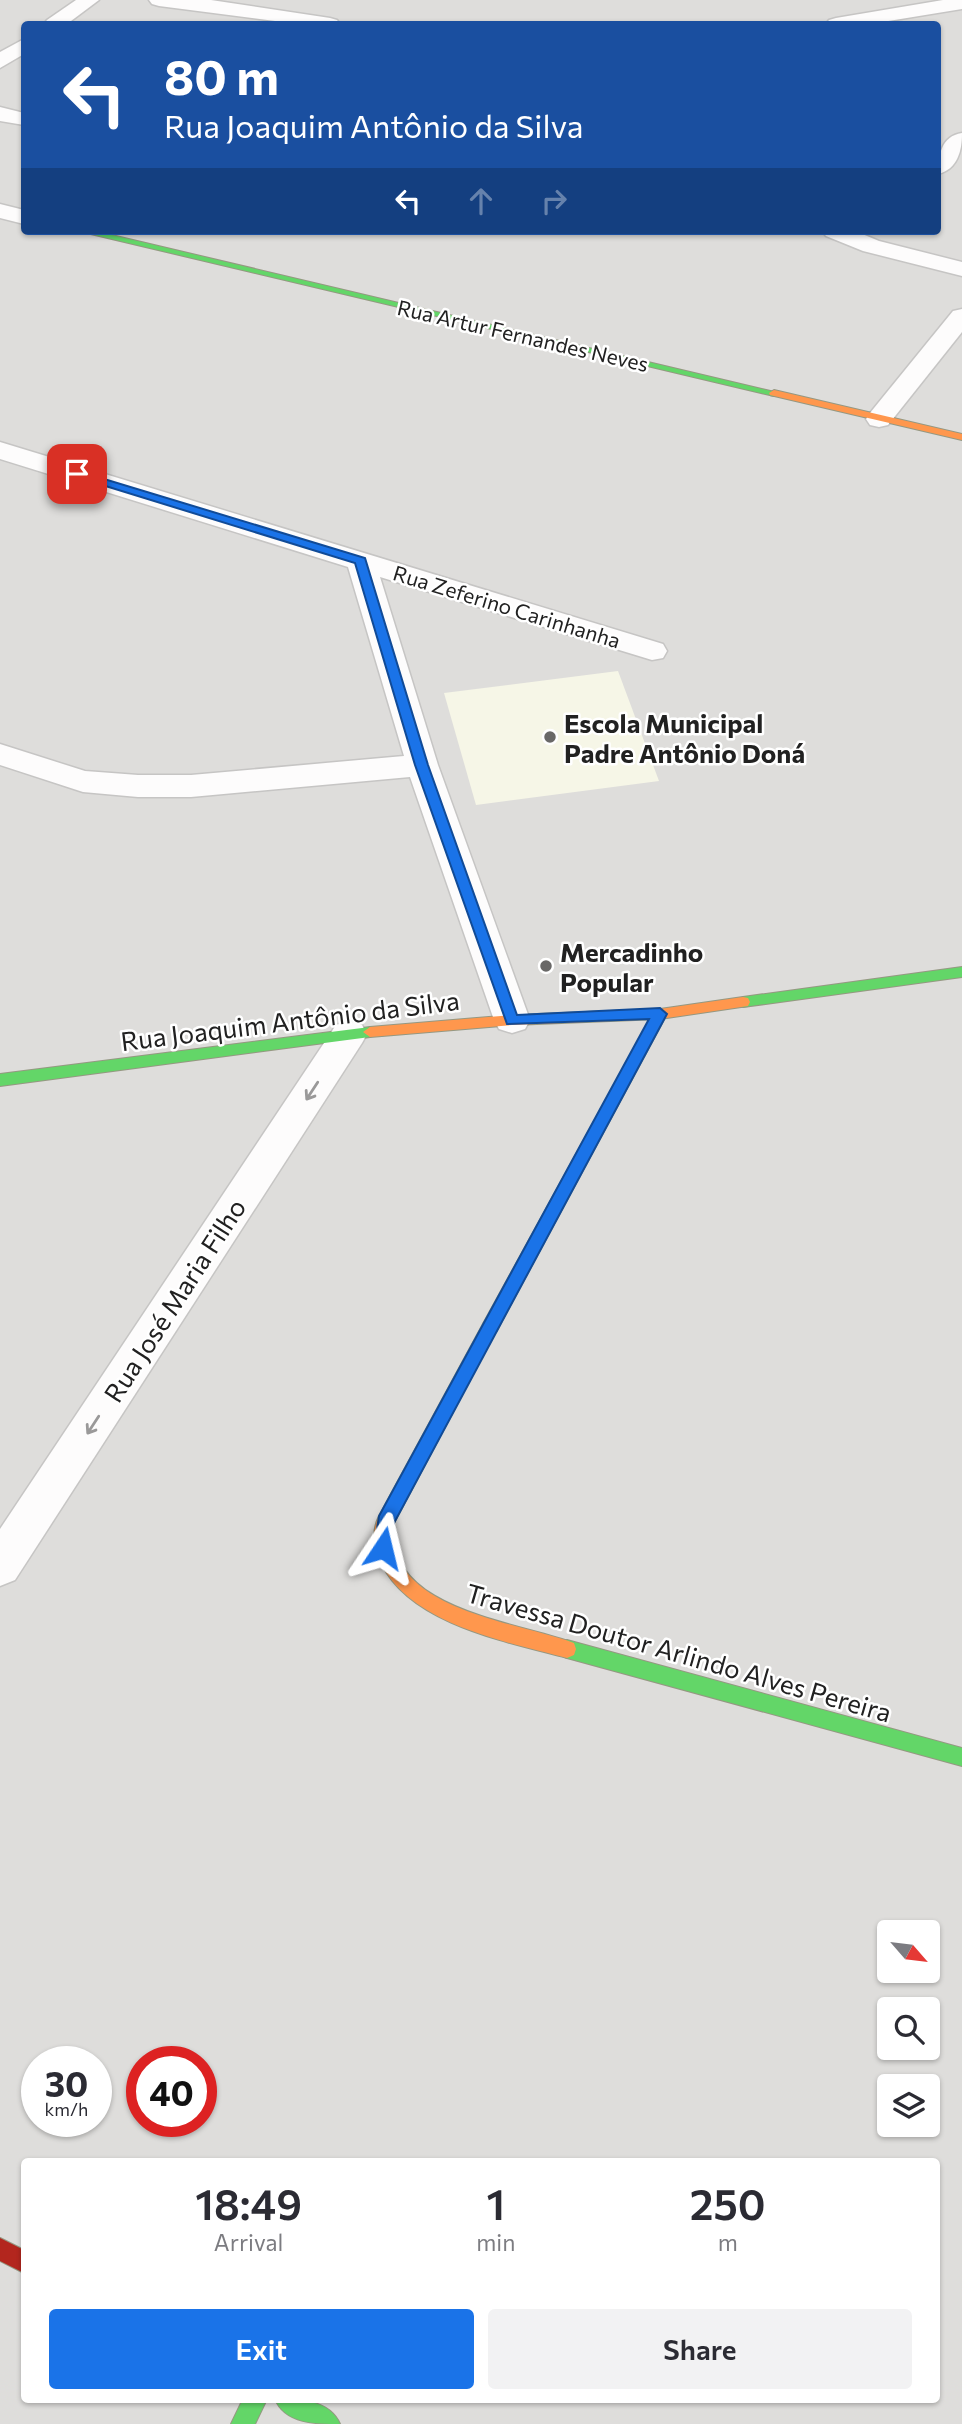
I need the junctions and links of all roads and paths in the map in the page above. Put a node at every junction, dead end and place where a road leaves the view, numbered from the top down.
1 (89, 0) edge
2 (159, 0) edge
3 (960, 3) edge
4 (58, 21) edge
5 (314, 21) edge
6 (854, 21) edge
7 (21, 47) edge
8 (0, 62) edge
9 (0, 114) edge
10 (21, 118) edge
11 (941, 130) edge
12 (962, 140) edge
13 (941, 164) edge
14 (0, 211) edge
15 (21, 216) edge
16 (100, 235) edge
17 (859, 235) edge
18 (878, 238) edge
19 (962, 269) edge
20 (962, 316) edge
21 (879, 419) junction
22 (962, 437) edge
23 (0, 450) edge
24 (360, 561) junction
25 (652, 651) dead end
26 (0, 754) edge
27 (422, 765) junction
28 (962, 972) edge
29 (660, 1014) junction
30 (512, 1020) junction
31 (349, 1034) junction
32 (0, 1080) edge
33 (0, 1566) edge
34 (962, 1757) edge
35 (0, 2249) edge
36 (21, 2260) edge
37 (254, 2403) edge
38 (293, 2403) edge
39 (243, 2424) edge
40 (328, 2424) edge

1 - 4 street
2 - 5 street
3 - 6 street
7 - 8 street
9 - 10 street
11 - 12 street
12 - 13 street
14 - 15 street
16 - 21 street, Rua Artur Fernandes Neves
17 - 18 street
18 - 19 street
20 - 21 street
21 - 22 street, Rua Artur Fernandes Neves
23 - 24 street, Rua Zeferino Carinhanha
24 - 25 street, Rua Zeferino Carinhanha
24 - 27 street
26 - 27 street
27 - 30 street
28 - 29 street, Rua Joaquim Antônio da Silva
29 - 30 street, Rua Joaquim Antônio da Silva
29 - 34 street, Travessa Doutor Arlindo Alves Pereira
30 - 31 street, Rua Joaquim Antônio da Silva
31 - 32 street, Rua Joaquim Antônio da Silva
31 -> 33 street, Rua José Maria Filho
35 - 36 street
37 - 39 street
38 - 40 street

